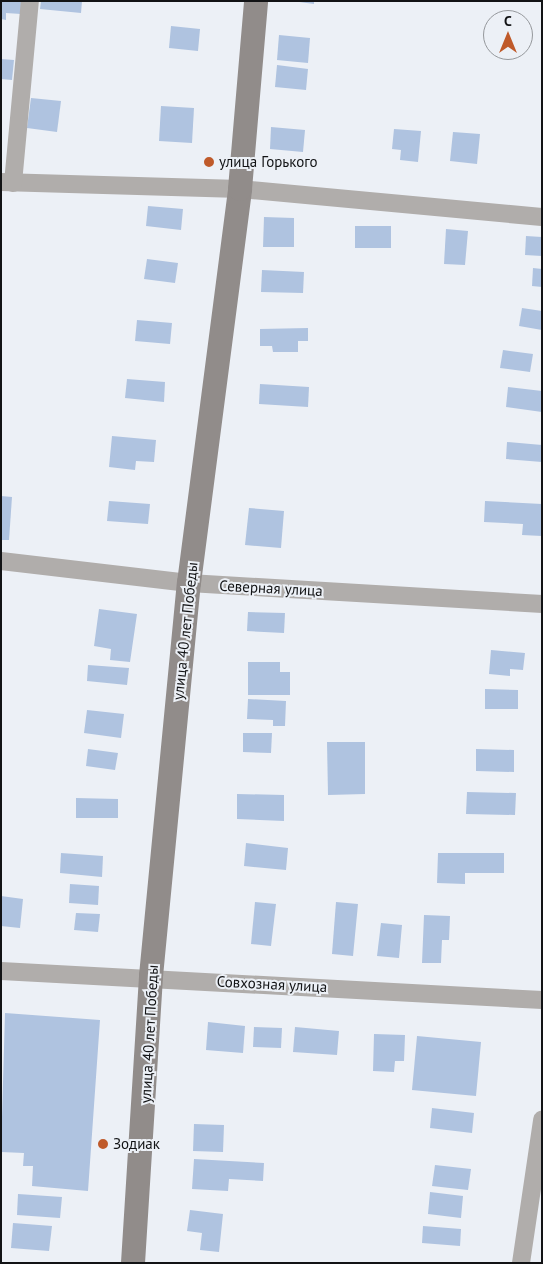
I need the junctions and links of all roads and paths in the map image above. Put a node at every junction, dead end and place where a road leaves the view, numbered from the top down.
1 (30, 1) edge
2 (256, 1) edge
3 (7, 182) edge
4 (240, 189) junction
5 (542, 217) edge
6 (1, 561) edge
7 (189, 583) junction
8 (542, 604) edge
9 (1, 971) edge
10 (151, 976) junction
11 (542, 1000) edge
12 (542, 1120) edge
13 (133, 1263) edge
14 (521, 1263) edge

1 - 3 street
2 - 4 main road, улица 40 лет Победы
3 - 4 street
4 - 5 street
4 - 7 main road, улица 40 лет Победы
6 - 7 street, Северная улица
7 - 8 street, Северная улица
7 - 10 main road, улица 40 лет Победы
9 - 10 street, Совхозная улица
10 - 11 street, Совхозная улица
10 - 13 main road, улица 40 лет Победы
12 - 14 street

